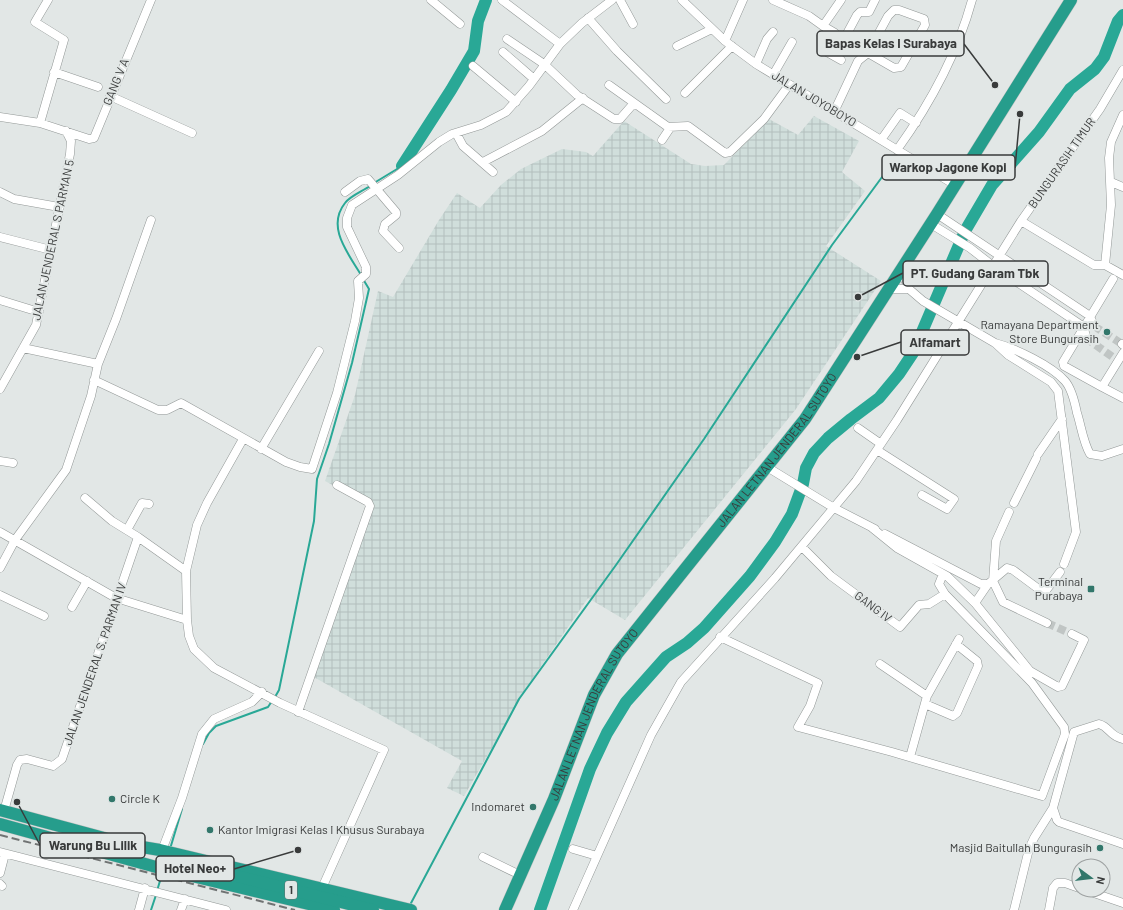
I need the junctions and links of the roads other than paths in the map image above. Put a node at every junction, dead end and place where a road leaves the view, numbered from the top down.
1 (48, 0) edge
2 (151, 0) edge
3 (502, 0) edge
4 (612, 0) edge
5 (620, 0) edge
6 (682, 0) edge
7 (744, 0) edge
8 (773, 0) edge
9 (841, 0) edge
10 (875, 0) edge
11 (972, 0) edge
12 (1071, 0) edge
13 (436, 2) edge
14 (588, 18) junction
15 (460, 24) dead end
16 (633, 24) dead end
17 (823, 26) junction
18 (712, 29) junction
19 (773, 32) dead end
20 (507, 39) dead end
21 (792, 42) dead end
22 (728, 43) junction
23 (560, 44) junction
24 (677, 46) dead end
25 (503, 52) dead end
26 (868, 53) junction
27 (544, 64) junction
28 (756, 64) junction
29 (473, 66) dead end
30 (1123, 70) edge
31 (54, 72) junction
32 (773, 75) junction
33 (534, 79) junction
34 (609, 85) dead end
35 (789, 85) junction
36 (98, 87) dead end
37 (685, 93) dead end
38 (110, 96) junction
39 (583, 98) junction
40 (666, 99) dead end
41 (516, 102) junction
42 (634, 103) junction
43 (834, 112) junction
44 (1123, 115) edge
45 (0, 117) edge
46 (40, 123) junction
47 (916, 123) junction
48 (670, 128) junction
49 (66, 131) junction
50 (1120, 131) edge
51 (192, 133) dead end
52 (454, 134) junction
53 (662, 140) dead end
54 (881, 140) junction
55 (901, 153) junction
56 (483, 162) junction
57 (493, 172) dead end
58 (1111, 182) junction
59 (955, 185) junction
60 (374, 186) junction
61 (1123, 187) edge
62 (0, 192) edge
63 (345, 192) dead end
64 (59, 207) junction
65 (934, 219) junction
66 (150, 220) dead end
67 (1021, 221) junction
68 (0, 237) edge
69 (973, 238) junction
70 (968, 246) junction
71 (398, 248) dead end
72 (51, 250) junction
73 (1000, 255) junction
74 (1105, 265) junction
75 (993, 266) junction
76 (901, 270) junction
77 (1123, 275) edge
78 (1030, 276) junction
79 (1113, 279) dead end
80 (1024, 286) junction
81 (889, 289) junction
82 (909, 289) junction
83 (0, 300) edge
84 (39, 312) junction
85 (1090, 316) junction
86 (957, 322) junction
87 (1084, 326) junction
88 (1094, 326) tunnel mouth
89 (1086, 338) dead end
90 (995, 343) junction
91 (1123, 347) edge
92 (24, 348) junction
93 (319, 351) dead end
94 (1118, 361) edge
95 (98, 364) junction
96 (94, 380) junction
97 (1102, 387) junction
98 (0, 389) edge
99 (1123, 398) edge
100 (1062, 419) junction
101 (858, 428) dead end
102 (243, 439) junction
103 (879, 447) junction
104 (261, 449) junction
105 (1123, 449) edge
106 (0, 461) edge
107 (13, 463) dead end
108 (767, 467) junction
109 (337, 485) dead end
110 (922, 494) dead end
111 (85, 498) dead end
112 (1014, 503) dead end
113 (149, 504) dead end
114 (834, 508) junction
115 (1009, 512) dead end
116 (872, 527) junction
117 (127, 530) junction
118 (0, 532) edge
119 (138, 537) junction
120 (15, 540) junction
121 (802, 547) junction
122 (0, 568) edge
123 (186, 572) junction
124 (943, 574) junction
125 (86, 581) junction
126 (991, 583) junction
127 (945, 594) junction
128 (0, 595) edge
129 (116, 598) junction
130 (975, 603) junction
131 (72, 607) dead end
132 (44, 616) dead end
133 (187, 620) junction
134 (1047, 623) tunnel mouth
135 (1072, 634) tunnel mouth
136 (720, 638) junction
137 (880, 664) dead end
138 (265, 694) junction
139 (926, 700) junction
140 (298, 712) junction
141 (1123, 739) edge
142 (910, 757) junction
143 (1054, 766) junction
144 (1064, 771) junction
145 (1053, 808) junction
146 (2, 811) edge
147 (0, 824) edge
148 (1123, 844) edge
149 (573, 849) dead end
150 (2, 853) edge
151 (597, 856) junction
152 (483, 857) dead end
153 (164, 858) junction
154 (0, 873) edge
155 (520, 875) junction
156 (1071, 885) edge
157 (322, 888) junction
158 (151, 890) junction
159 (1108, 898) edge
160 (185, 899) junction
161 (1123, 903) edge
162 (506, 907) edge
163 (406, 909) edge
164 (139, 910) edge
165 (181, 910) edge
166 (226, 910) edge
167 (334, 910) edge
168 (373, 910) edge
169 (573, 910) edge
170 (1014, 910) edge
171 (1049, 910) edge

1 - 31 street
2 - 38 street, GANG V A
3 - 23 street
4 - 14 street
5 - 16 street
6 - 18 street, JALAN JOYOBOYO
7 - 22 street
8 - 17 street
9 - 17 street
10 - 17 street
11 - 47 street
12 - 59 highway, JALAN LETNAN JENDERAL SUTOYO
13 - 15 street
14 - 23 street
14 - 40 street
18 - 22 street, JALAN JOYOBOYO
18 - 24 street
19 - 28 street
20 - 27 street
21 - 32 street
22 - 28 street, JALAN JOYOBOYO
22 - 37 street
23 - 27 street
25 - 33 street
26 - 26 street
26 - 43 street
27 - 33 street
27 - 39 street
28 - 32 street, JALAN JOYOBOYO
29 - 41 street
30 - 67 street, BUNGURASIH TIMUR
31 - 36 street
31 - 46 street
32 - 35 street, JALAN JOYOBOYO
33 - 41 street
34 - 42 street
35 - 43 street, JALAN JOYOBOYO
35 - 48 street
38 - 49 street, GANG V A
38 - 51 street
39 - 42 street
39 - 56 street
41 - 52 street
42 - 48 street
43 - 54 street, JALAN JOYOBOYO
44 - 50 street
45 - 46 street
46 - 49 street
47 - 54 street
47 - 55 street
48 - 53 street
49 - 64 street, JALAN JENDERAL S PARMAN 5
50 - 58 street
52 - 56 street
52 - 60 street
54 - 55 street, JALAN JOYOBOYO
55 - 59 street, JALAN JOYOBOYO
56 - 57 street
58 - 61 street
58 - 74 street
59 - 65 highway, JALAN LETNAN JENDERAL SUTOYO
60 - 63 street
60 - 71 street
60 - 104 street
62 - 64 street
64 - 72 street, JALAN JENDERAL S PARMAN 5
65 - 69 street
65 - 70 street
65 - 76 highway, JALAN LETNAN JENDERAL SUTOYO
66 - 95 street
67 - 73 street, BUNGURASIH TIMUR
67 - 74 street
68 - 72 street
69 - 70 street
69 - 73 street
70 - 75 street
72 - 84 street, JALAN JENDERAL S PARMAN 5
73 - 75 street, BUNGURASIH TIMUR
73 - 78 street
74 - 77 street
75 - 80 street
75 - 86 street, BUNGURASIH TIMUR
76 - 81 highway, JALAN LETNAN JENDERAL SUTOYO
76 - 82 street
78 - 80 street
78 - 85 street
79 - 85 street
80 - 87 street
81 - 82 street
81 - 108 highway, JALAN LETNAN JENDERAL SUTOYO
82 - 86 street
83 - 84 street
84 - 92 street, JALAN JENDERAL S PARMAN 5
85 - 87 street
85 - 88 street
86 - 90 street
86 - 103 street, BUNGURASIH TIMUR
87 - 89 street
87 - 97 street
90 - 100 street
90 - 105 street
91 - 94 street
92 - 95 street
92 - 98 street, JALAN JENDERAL S PARMAN 5
93 - 104 street
94 - 97 street
95 - 96 street
96 - 102 street
96 - 120 street
97 - 99 street
100 - 112 street
100 - 126 street
101 - 103 street
102 - 104 street
102 - 123 street
103 - 110 street
103 - 114 street, BUNGURASIH TIMUR
106 - 107 street
108 - 114 street
108 - 155 highway, JALAN LETNAN JENDERAL SUTOYO
109 - 140 street
111 - 117 street
113 - 117 street
114 - 116 street
114 - 121 street, BUNGURASIH TIMUR
115 - 126 street
116 - 124 street
116 - 126 street
117 - 119 street
118 - 120 street
119 - 123 street
119 - 129 street, JALAN JENDERAL S. PARMAN IV
120 - 122 street
120 - 125 street
121 - 127 street, GANG IV
121 - 136 street, BUNGURASIH TIMUR
123 - 133 street
124 - 127 street
124 - 130 street
125 - 129 street
125 - 131 street
126 - 130 street
126 - 134 street
127 - 143 street
128 - 132 street
129 - 133 street
129 - 146 street, JALAN JENDERAL S. PARMAN IV
130 - 135 street
133 - 138 street
136 - 142 street
136 - 151 street, BUNGURASIH TIMUR
137 - 139 street
138 - 140 street
138 - 153 street
139 - 139 street
139 - 142 street
140 - 157 street
141 - 144 street
142 - 143 street
143 - 144 street
144 - 145 street
145 - 148 street
145 - 170 street
146 - 153 highway, 1
147 - 153 highway
149 - 151 street
150 - 154 street
150 - 158 street
151 - 169 street, BUNGURASIH TIMUR
152 - 155 street
153 - 157 highway
153 - 167 highway
153 - 168 highway, 1
155 - 162 highway, JALAN LETNAN JENDERAL SUTOYO
156 - 171 street
157 - 163 highway
158 - 160 street
158 - 164 street
159 - 161 street
160 - 165 street
160 - 166 street

